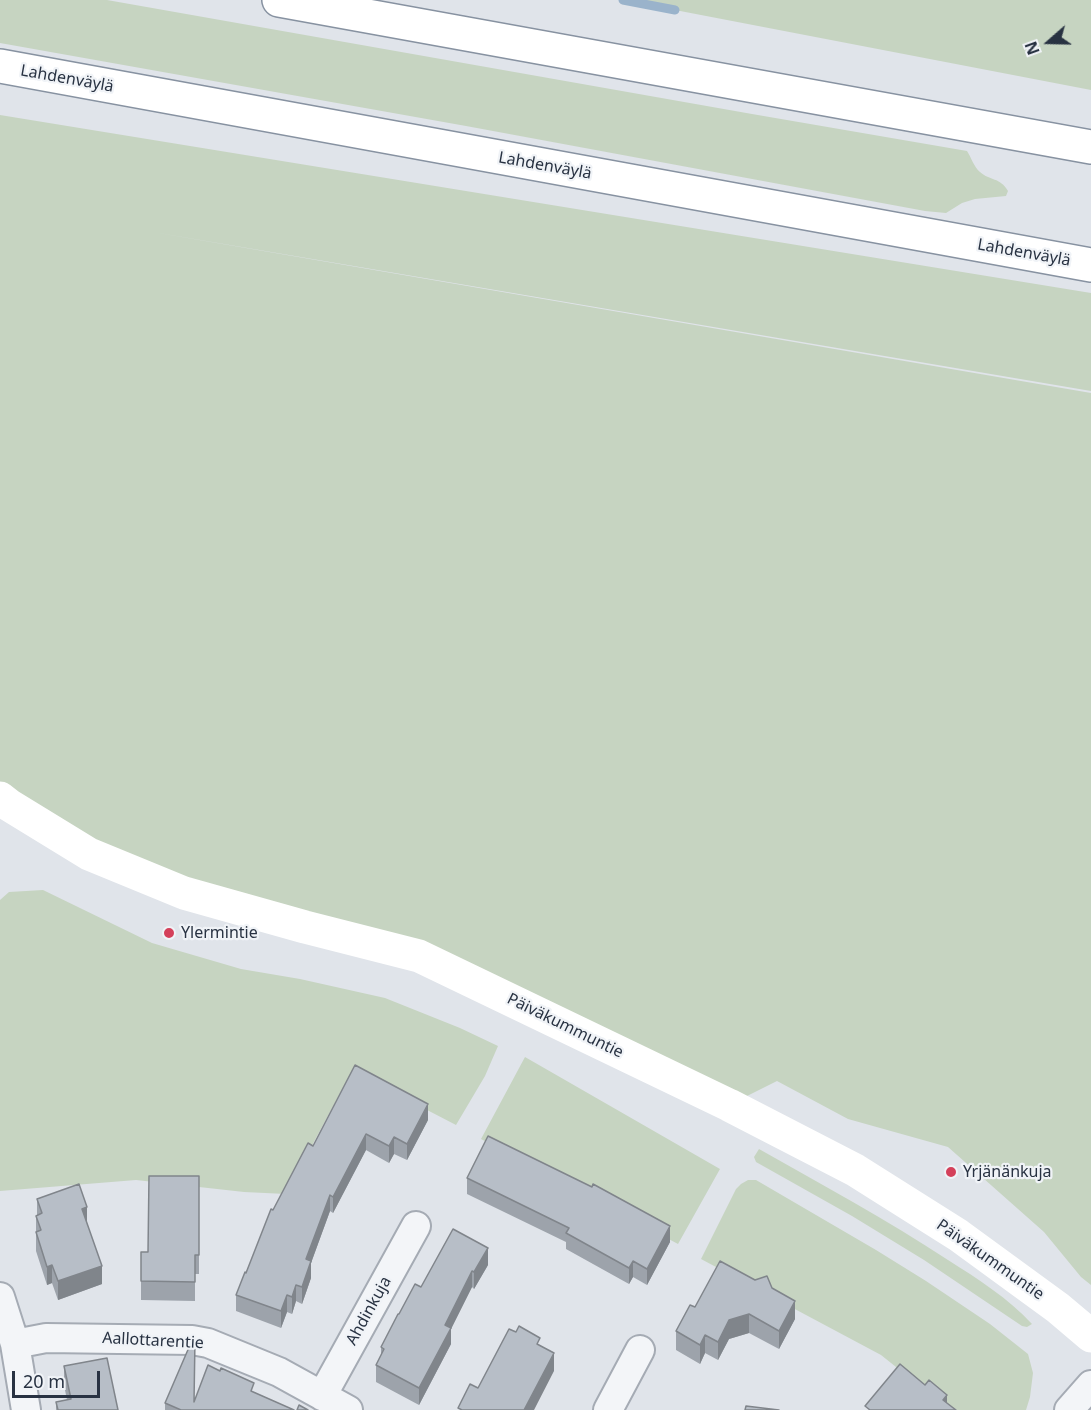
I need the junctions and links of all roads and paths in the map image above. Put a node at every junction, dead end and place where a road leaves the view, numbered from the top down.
1 (279, 0) edge
2 (0, 66) edge
3 (1091, 147) edge
4 (1091, 265) edge
5 (3, 807) edge
6 (416, 1226) dead end
7 (0, 1297) edge
8 (1091, 1336) edge
9 (15, 1344) junction
10 (640, 1350) dead end
11 (1091, 1385) edge
12 (322, 1396) junction
13 (26, 1410) edge
14 (348, 1410) edge
15 (608, 1410) edge
16 (1069, 1410) edge

1 - 3 main road
2 - 4 main road, Lahdenväylä
5 - 8 main road, Päiväkummuntie
6 - 12 street, Ahdinkuja
7 - 9 street
9 - 12 street, Aallottarentie
9 - 13 street
10 - 15 street
11 - 16 street
12 - 14 street, Aallottarentie

